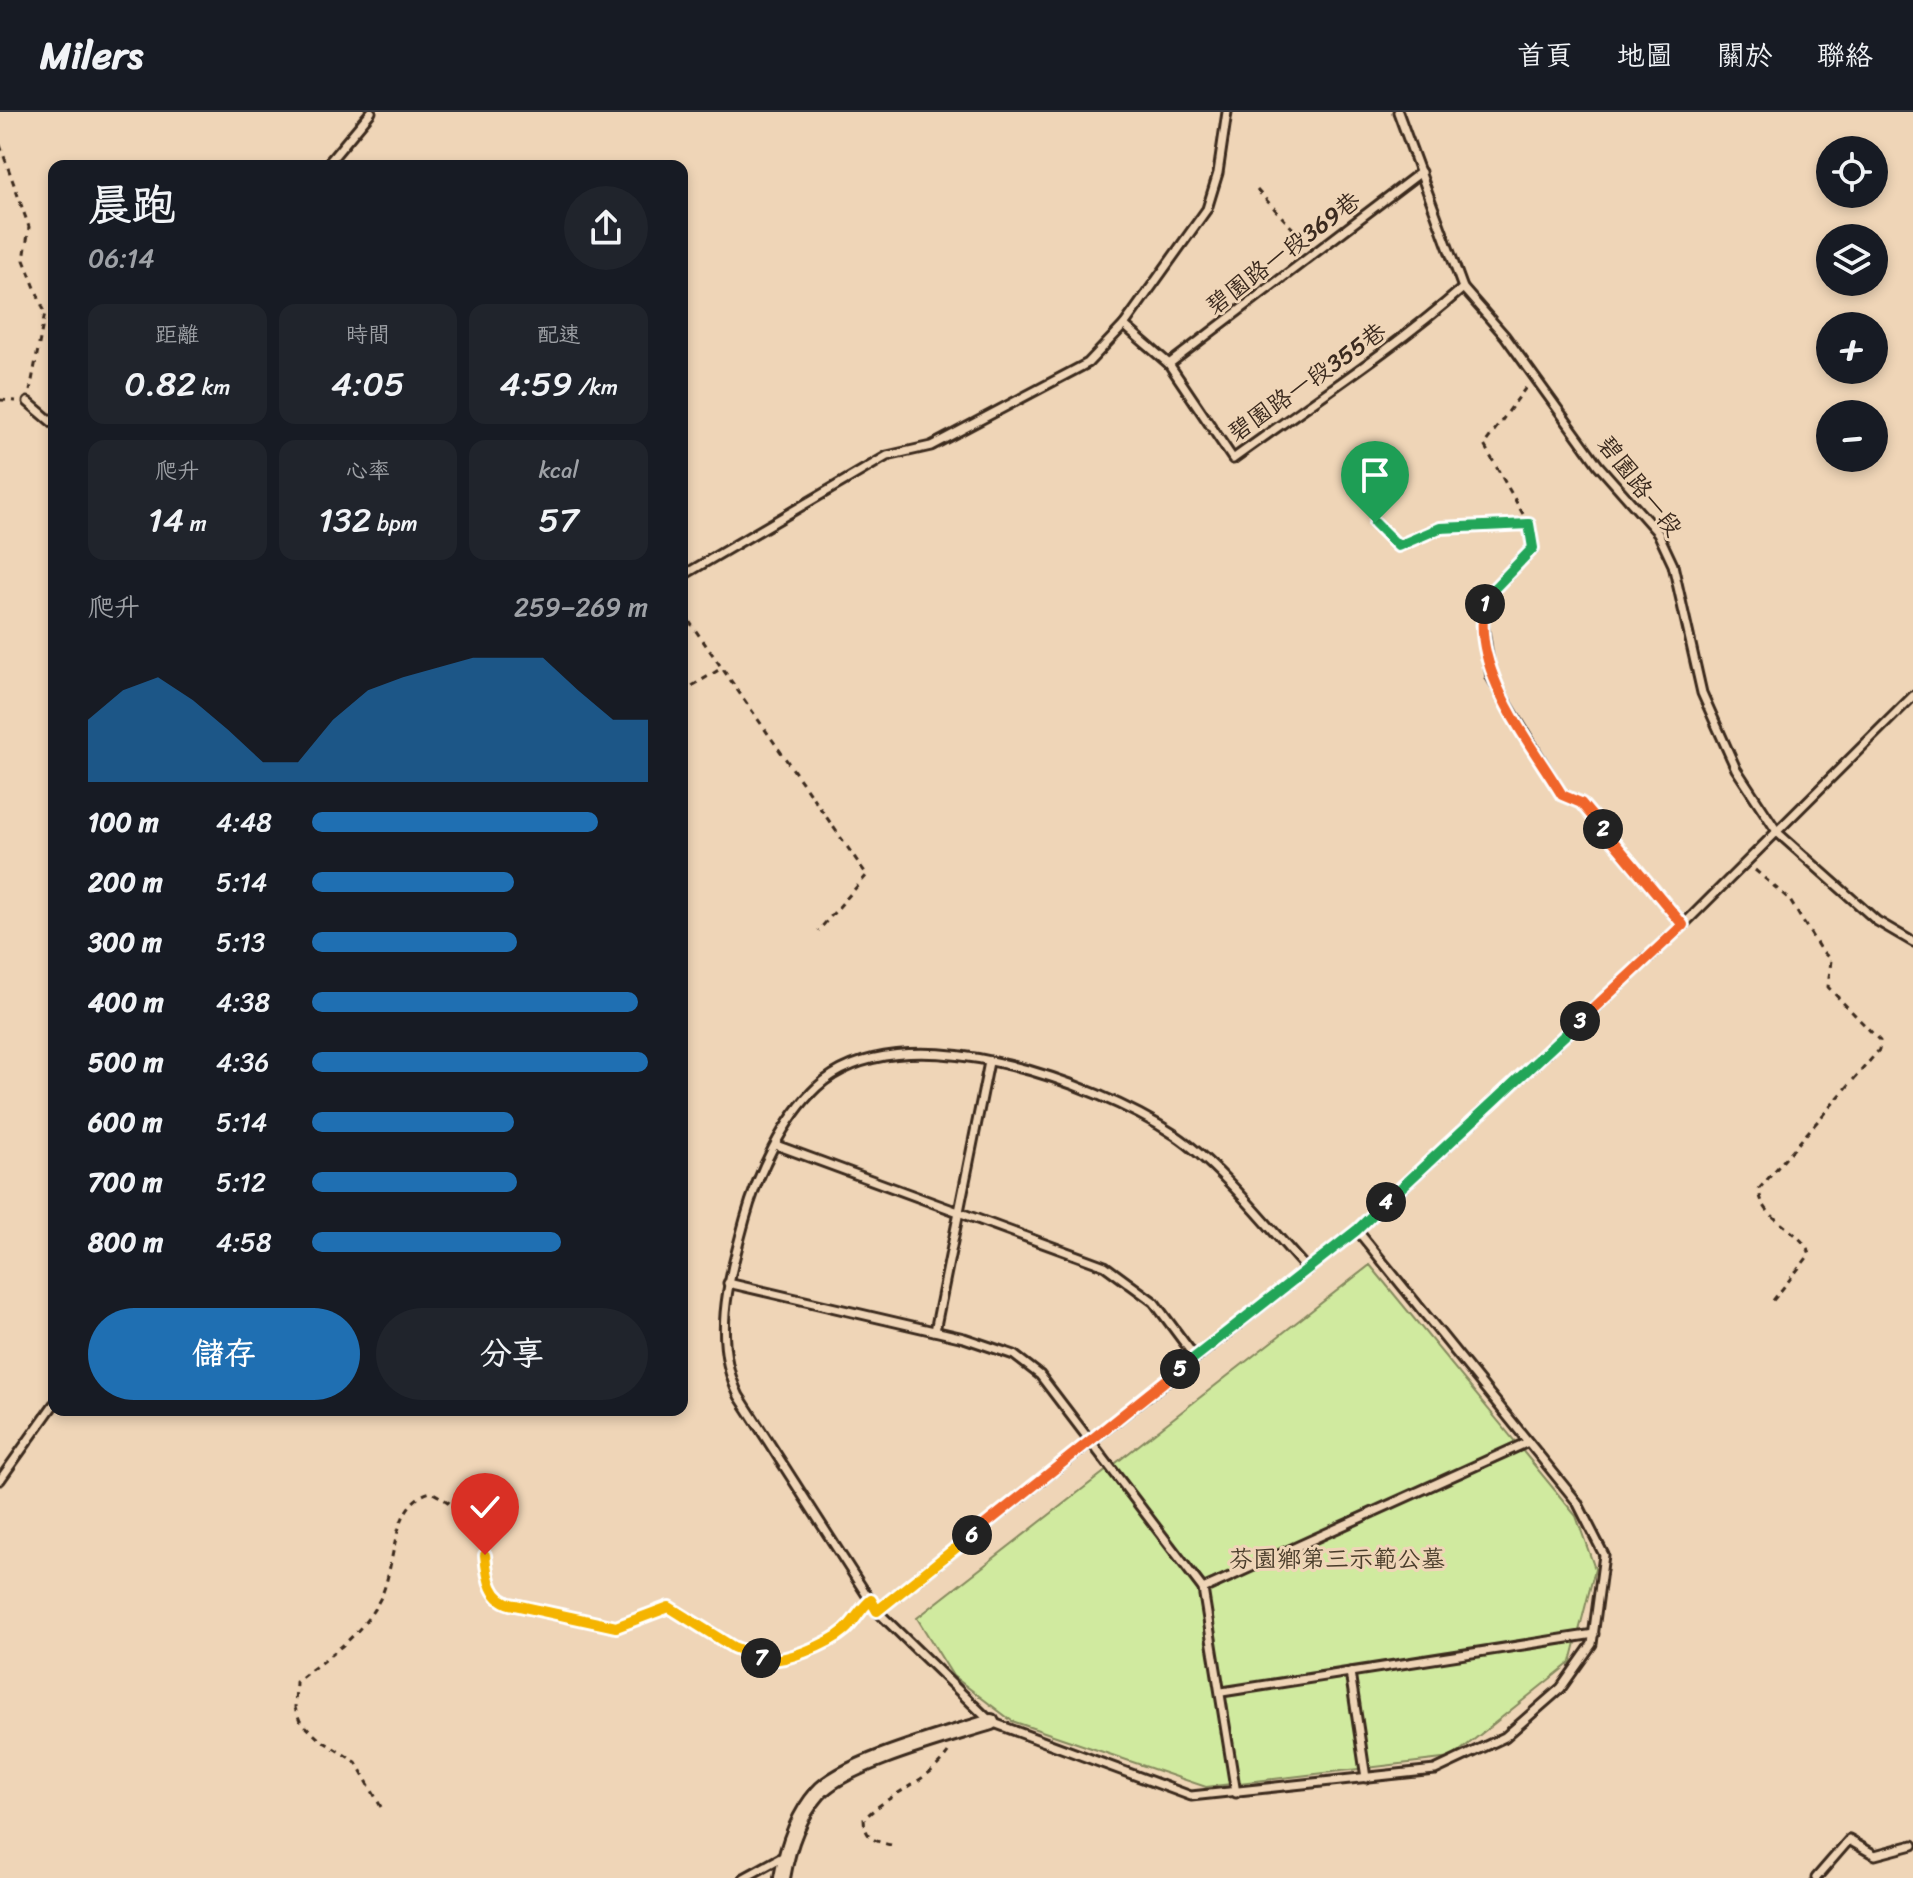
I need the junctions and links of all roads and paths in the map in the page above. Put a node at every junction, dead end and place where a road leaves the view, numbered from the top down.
1 (371, 112) edge
2 (1227, 112) edge
3 (1398, 112) edge
4 (0, 145) edge
5 (331, 160) edge
6 (1421, 172) junction
7 (1257, 190) dead end
8 (1317, 253) junction
9 (1463, 288) junction
10 (1124, 325) junction
11 (1169, 364) junction
12 (1533, 377) junction
13 (0, 400) edge
14 (28, 402) junction
15 (48, 419) edge
16 (1375, 523) dead end
17 (1529, 524) junction
18 (688, 572) edge
19 (688, 620) edge
20 (722, 668) junction
21 (688, 688) edge
22 (1913, 696) edge
23 (1778, 833) junction
24 (1747, 863) junction
25 (1683, 925) junction
26 (818, 931) dead end
27 (1913, 942) edge
28 (989, 1062) junction
29 (776, 1145) junction
30 (959, 1213) junction
31 (1357, 1230) junction
32 (1307, 1269) junction
33 (728, 1283) junction
34 (1771, 1303) dead end
35 (935, 1331) junction
36 (1195, 1357) junction
37 (48, 1412) edge
38 (1091, 1439) junction
39 (1528, 1442) junction
40 (0, 1480) edge
41 (1203, 1589) junction
42 (871, 1600) junction
43 (877, 1611) junction
44 (1594, 1634) junction
45 (1350, 1672) junction
46 (1222, 1692) junction
47 (991, 1722) junction
48 (965, 1730) junction
49 (1366, 1778) junction
50 (1236, 1793) junction
51 (381, 1807) dead end
52 (891, 1845) dead end
53 (1913, 1845) edge
54 (786, 1855) junction
55 (744, 1878) edge
56 (782, 1878) edge
57 (1816, 1878) edge

1 - 5 lane
2 - 10 lane
3 - 6 lane, 碧園路一段
4 - 14 path
6 - 8 lane, 碧園路一段369巷
6 - 9 lane, 碧園路一段
7 - 8 path
8 - 11 lane, 碧園路一段369巷
9 - 11 lane, 碧園路一段355巷
9 - 12 lane, 碧園路一段
10 - 11 lane, 碧園路一段355巷
10 - 18 lane
12 - 17 path
12 - 23 lane, 碧園路一段
13 - 14 path
14 - 15 lane
16 - 17 path
17 - 25 lane
19 - 20 path
20 - 21 path
20 - 26 path
22 - 23 lane
23 - 24 lane
23 - 27 lane, 碧園路一段
24 - 25 lane
24 - 34 path
25 - 31 lane
28 - 29 lane
28 - 30 lane
28 - 32 lane
29 - 30 lane
29 - 33 lane
30 - 35 lane
30 - 36 lane
31 - 32 lane
31 - 39 lane
32 - 36 lane
33 - 35 lane
33 - 42 lane
35 - 38 lane
36 - 38 lane
37 - 40 lane
38 - 41 lane
38 - 43 lane
39 - 41 lane
39 - 44 lane
41 - 46 lane
42 - 43 lane
42 - 51 path
43 - 47 lane
44 - 45 lane
44 - 49 lane
45 - 46 lane
45 - 49 lane
46 - 50 lane
47 - 48 street
47 - 50 lane
48 - 52 path
48 - 54 street
49 - 50 lane
53 - 57 lane
54 - 55 lane
54 - 56 street

